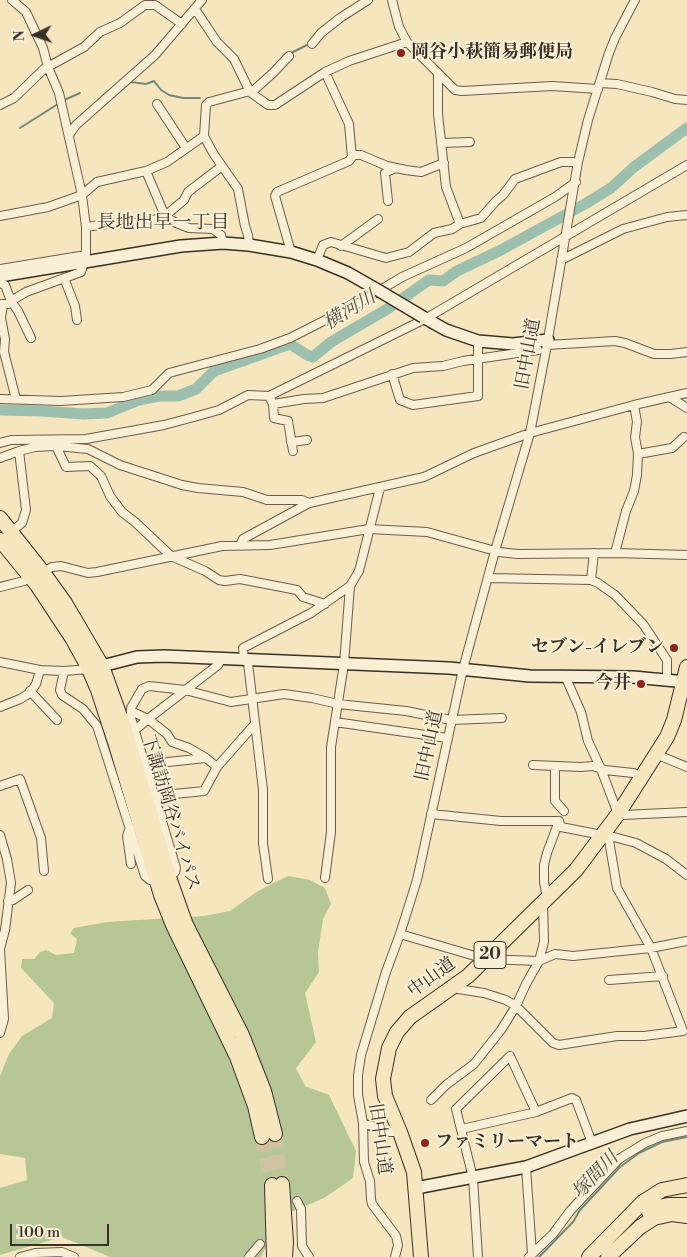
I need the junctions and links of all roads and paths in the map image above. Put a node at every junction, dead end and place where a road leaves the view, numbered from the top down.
1 (12, 0) edge
2 (202, 0) edge
3 (368, 0) edge
4 (392, 0) edge
5 (635, 0) edge
6 (143, 2) edge
7 (156, 2) edge
8 (195, 9) junction
9 (182, 24) junction
10 (407, 42) junction
11 (312, 44) dead end
12 (289, 56) dead end
13 (48, 67) junction
14 (325, 72) junction
15 (438, 75) junction
16 (599, 86) junction
17 (250, 92) junction
18 (687, 100) edge
19 (157, 104) dead end
20 (0, 105) edge
21 (69, 135) junction
22 (204, 136) junction
23 (470, 142) dead end
24 (441, 143) junction
25 (186, 148) junction
26 (352, 155) junction
27 (578, 162) junction
28 (444, 163) junction
29 (687, 165) edge
30 (222, 166) junction
31 (395, 168) junction
32 (146, 171) junction
33 (576, 184) junction
34 (82, 195) junction
35 (388, 201) dead end
36 (687, 215) edge
37 (0, 216) edge
38 (165, 216) junction
39 (378, 219) dead end
40 (460, 224) junction
41 (86, 227) junction
42 (567, 232) junction
43 (223, 244) junction
44 (249, 245) junction
45 (341, 246) junction
46 (291, 252) junction
47 (85, 258) junction
48 (317, 260) junction
49 (561, 260) junction
50 (0, 269) edge
51 (0, 276) edge
52 (64, 278) junction
53 (0, 283) edge
54 (11, 301) junction
55 (1, 304) edge
56 (424, 318) junction
57 (77, 320) dead end
58 (31, 338) dead end
59 (478, 341) junction
60 (548, 342) junction
61 (538, 350) dead end
62 (687, 352) edge
63 (478, 358) junction
64 (392, 374) junction
65 (687, 393) edge
66 (269, 396) junction
67 (670, 398) junction
68 (0, 399) edge
69 (16, 399) junction
70 (273, 404) junction
71 (634, 405) junction
72 (687, 408) edge
73 (530, 433) junction
74 (684, 437) dead end
75 (306, 440) dead end
76 (0, 442) edge
77 (291, 442) junction
78 (56, 446) junction
79 (18, 451) junction
80 (293, 452) dead end
81 (638, 454) junction
82 (0, 458) edge
83 (380, 488) junction
84 (309, 503) junction
85 (0, 518) edge
86 (369, 529) junction
87 (6, 536) edge
88 (240, 545) junction
89 (495, 551) junction
90 (594, 553) junction
91 (615, 553) junction
92 (687, 554) edge
93 (171, 556) junction
94 (36, 574) junction
95 (488, 578) junction
96 (591, 580) junction
97 (350, 586) junction
98 (0, 587) edge
99 (325, 604) junction
100 (222, 658) junction
101 (244, 659) junction
102 (0, 662) edge
103 (344, 664) junction
104 (95, 667) junction
105 (687, 667) edge
106 (463, 669) junction
107 (40, 670) junction
108 (64, 671) junction
109 (565, 676) junction
110 (667, 680) junction
111 (685, 681) edge
112 (185, 690) junction
113 (30, 692) junction
114 (252, 700) junction
115 (338, 704) junction
116 (0, 707) edge
117 (131, 711) junction
118 (502, 718) dead end
119 (148, 719) junction
120 (58, 720) dead end
121 (451, 720) junction
122 (335, 722) junction
123 (254, 725) junction
124 (134, 731) junction
125 (447, 738) junction
126 (658, 755) junction
127 (206, 758) junction
128 (168, 762) dead end
129 (533, 765) dead end
130 (555, 766) junction
131 (687, 766) edge
132 (217, 768) junction
133 (601, 769) junction
134 (644, 776) junction
135 (0, 786) edge
136 (154, 796) junction
137 (564, 811) dead end
138 (687, 812) edge
139 (431, 814) junction
140 (618, 814) junction
141 (559, 821) junction
142 (130, 827) junction
143 (0, 836) edge
144 (606, 836) junction
145 (131, 864) dead end
146 (44, 871) dead end
147 (175, 872) dead end
148 (687, 875) edge
149 (325, 878) dead end
150 (268, 879) dead end
151 (150, 880) dead end
152 (28, 890) dead end
153 (545, 901) junction
154 (5, 904) edge
155 (400, 934) junction
156 (687, 941) edge
157 (651, 948) junction
158 (485, 959) junction
159 (539, 961) junction
160 (663, 976) junction
161 (0, 978) edge
162 (609, 980) dead end
163 (452, 988) junction
164 (516, 1006) junction
165 (0, 1033) edge
166 (431, 1100) dead end
167 (536, 1112) junction
168 (687, 1116) edge
169 (363, 1123) junction
170 (462, 1129) junction
171 (687, 1131) edge
172 (400, 1132) junction
173 (269, 1135) tunnel mouth
174 (592, 1143) junction
175 (526, 1167) junction
176 (474, 1178) junction
177 (687, 1185) edge
178 (416, 1188) junction
179 (687, 1196) edge
180 (297, 1201) dead end
181 (687, 1205) edge
182 (634, 1210) junction
183 (687, 1216) edge
184 (260, 1244) dead end
185 (620, 1245) junction
186 (530, 1256) edge
187 (20, 1257) edge
188 (74, 1257) edge
189 (249, 1257) edge
190 (265, 1257) edge
191 (275, 1257) edge
192 (285, 1257) edge
193 (309, 1257) edge
194 (395, 1257) edge
195 (421, 1257) edge
196 (478, 1257) edge
197 (589, 1257) edge
198 (608, 1257) edge

1 - 13 street
2 - 8 street
3 - 11 street
4 - 10 street
5 - 16 street
6 - 7 street
6 - 13 street
7 - 9 street
8 - 9 street
8 - 17 street
9 - 21 street
10 - 14 street
10 - 15 street
12 - 17 street
13 - 20 street
13 - 21 street
14 - 17 street
14 - 26 street
15 - 16 street
15 - 24 street
16 - 18 street
16 - 27 street
17 - 22 street
19 - 25 street
21 - 34 street
22 - 25 street
22 - 30 street
23 - 24 street
24 - 28 street
25 - 32 street
26 - 31 street
26 - 46 street
27 - 33 street, 旧中山道
27 - 40 street
28 - 31 street
28 - 40 street
29 - 42 street
30 - 38 street
30 - 44 street
31 - 35 street
32 - 34 street
32 - 38 street
33 - 42 street, 旧中山道
33 - 69 street
34 - 37 street
34 - 41 street
36 - 49 street
38 - 41 street
38 - 43 street
39 - 45 street
40 - 45 street
41 - 47 street
42 - 49 street, 旧中山道
42 - 56 street
43 - 44 street
43 - 47 street
44 - 46 street
45 - 48 street
46 - 48 street
47 - 50 street
47 - 51 street
47 - 52 street
48 - 56 street, bridge
49 - 60 street, 旧中山道
52 - 54 street
52 - 57 street
53 - 54 street
54 - 55 street
54 - 58 street
55 - 69 street
56 - 59 street
56 - 66 street
59 - 60 street
59 - 63 street
60 - 62 street
60 - 73 street, 旧中山道
61 - 63 street
63 - 64 street
63 - 64 street
64 - 70 street
65 - 67 street
66 - 70 street
66 - 76 street
67 - 71 street
67 - 72 street
68 - 69 street
70 - 77 street
71 - 73 street
71 - 81 street
73 - 83 street
73 - 89 street, 旧中山道
74 - 81 street
75 - 77 street
77 - 80 street
78 - 79 street
78 - 84 street
78 - 93 street
79 - 82 street
79 - 87 street
81 - 91 street
83 - 84 street
83 - 86 street
84 - 88 street
85 - 87 highway, 下諏訪岡谷バイパス
86 - 88 street
86 - 89 street
86 - 97 street
87 - 94 highway, 下諏訪岡谷バイパス
88 - 93 street
89 - 90 street
89 - 95 street, 旧中山道
90 - 91 street
90 - 96 street
91 - 92 street
93 - 94 street
93 - 99 street
94 - 98 street
94 - 104 highway, 下諏訪岡谷バイパス
95 - 96 street
95 - 106 street, 旧中山道
96 - 110 street
97 - 99 street
97 - 103 street
99 - 101 street
100 - 101 street
100 - 104 street
100 - 112 street
101 - 103 street
101 - 114 street
102 - 107 street
103 - 106 street
103 - 115 street
104 - 108 street
104 - 173 highway, 下諏訪岡谷バイパス
105 - 111 highway, 中山道 / 20
106 - 109 street
106 - 121 street, 旧中山道
107 - 108 street
107 - 113 street
108 - 142 street
109 - 110 street
109 - 133 street
110 - 111 street
111 - 126 highway, 中山道 / 20
112 - 114 street
112 - 117 street
112 - 119 street
113 - 116 street
113 - 120 street
114 - 115 street
114 - 123 street
115 - 121 street
115 - 122 street
117 - 119 street
117 - 124 street
118 - 121 street
119 - 124 street
119 - 127 street
121 - 125 street, 旧中山道
122 - 125 street
122 - 149 street
123 - 132 street
123 - 150 street
124 - 136 street
125 - 139 street, 旧中山道
126 - 131 street
126 - 134 highway, 中山道 / 20
127 - 128 street
127 - 132 street
129 - 130 street
130 - 133 street
130 - 137 street
132 - 136 street
133 - 134 street
133 - 140 street
134 - 140 highway, 中山道 / 20
135 - 146 street
136 - 147 street
138 - 140 street
139 - 141 street
139 - 155 street, 旧中山道
140 - 144 highway, 中山道 / 20
141 - 144 street
141 - 153 street
142 - 145 street
142 - 151 street
143 - 154 street
144 - 148 street
144 - 153 highway, 中山道 / 20
144 - 157 street
152 - 154 street
153 - 158 highway, 中山道 / 20
153 - 159 street
154 - 161 street
155 - 158 street
155 - 169 street, 旧中山道
156 - 157 street
157 - 159 street
157 - 160 street
158 - 159 street
158 - 163 highway, 中山道 / 20
159 - 164 street
160 - 162 street
160 - 164 street
161 - 165 street
163 - 164 street
163 - 172 highway, 中山道 / 20
164 - 166 street
167 - 170 street
167 - 170 street
167 - 174 street
168 - 174 street
169 - 172 street
169 - 194 street, 旧中山道
170 - 176 street
171 - 186 street
172 - 178 highway, 中山道 / 20
174 - 175 street
175 - 176 street
175 - 186 street
176 - 178 street
176 - 196 street
177 - 182 highway
178 - 195 highway, 中山道 / 20
179 - 182 highway
180 - 193 street
181 - 185 highway
182 - 197 highway
183 - 185 highway
184 - 189 street
185 - 198 highway
187 - 188 street
190 - 191 street
191 - 192 highway

